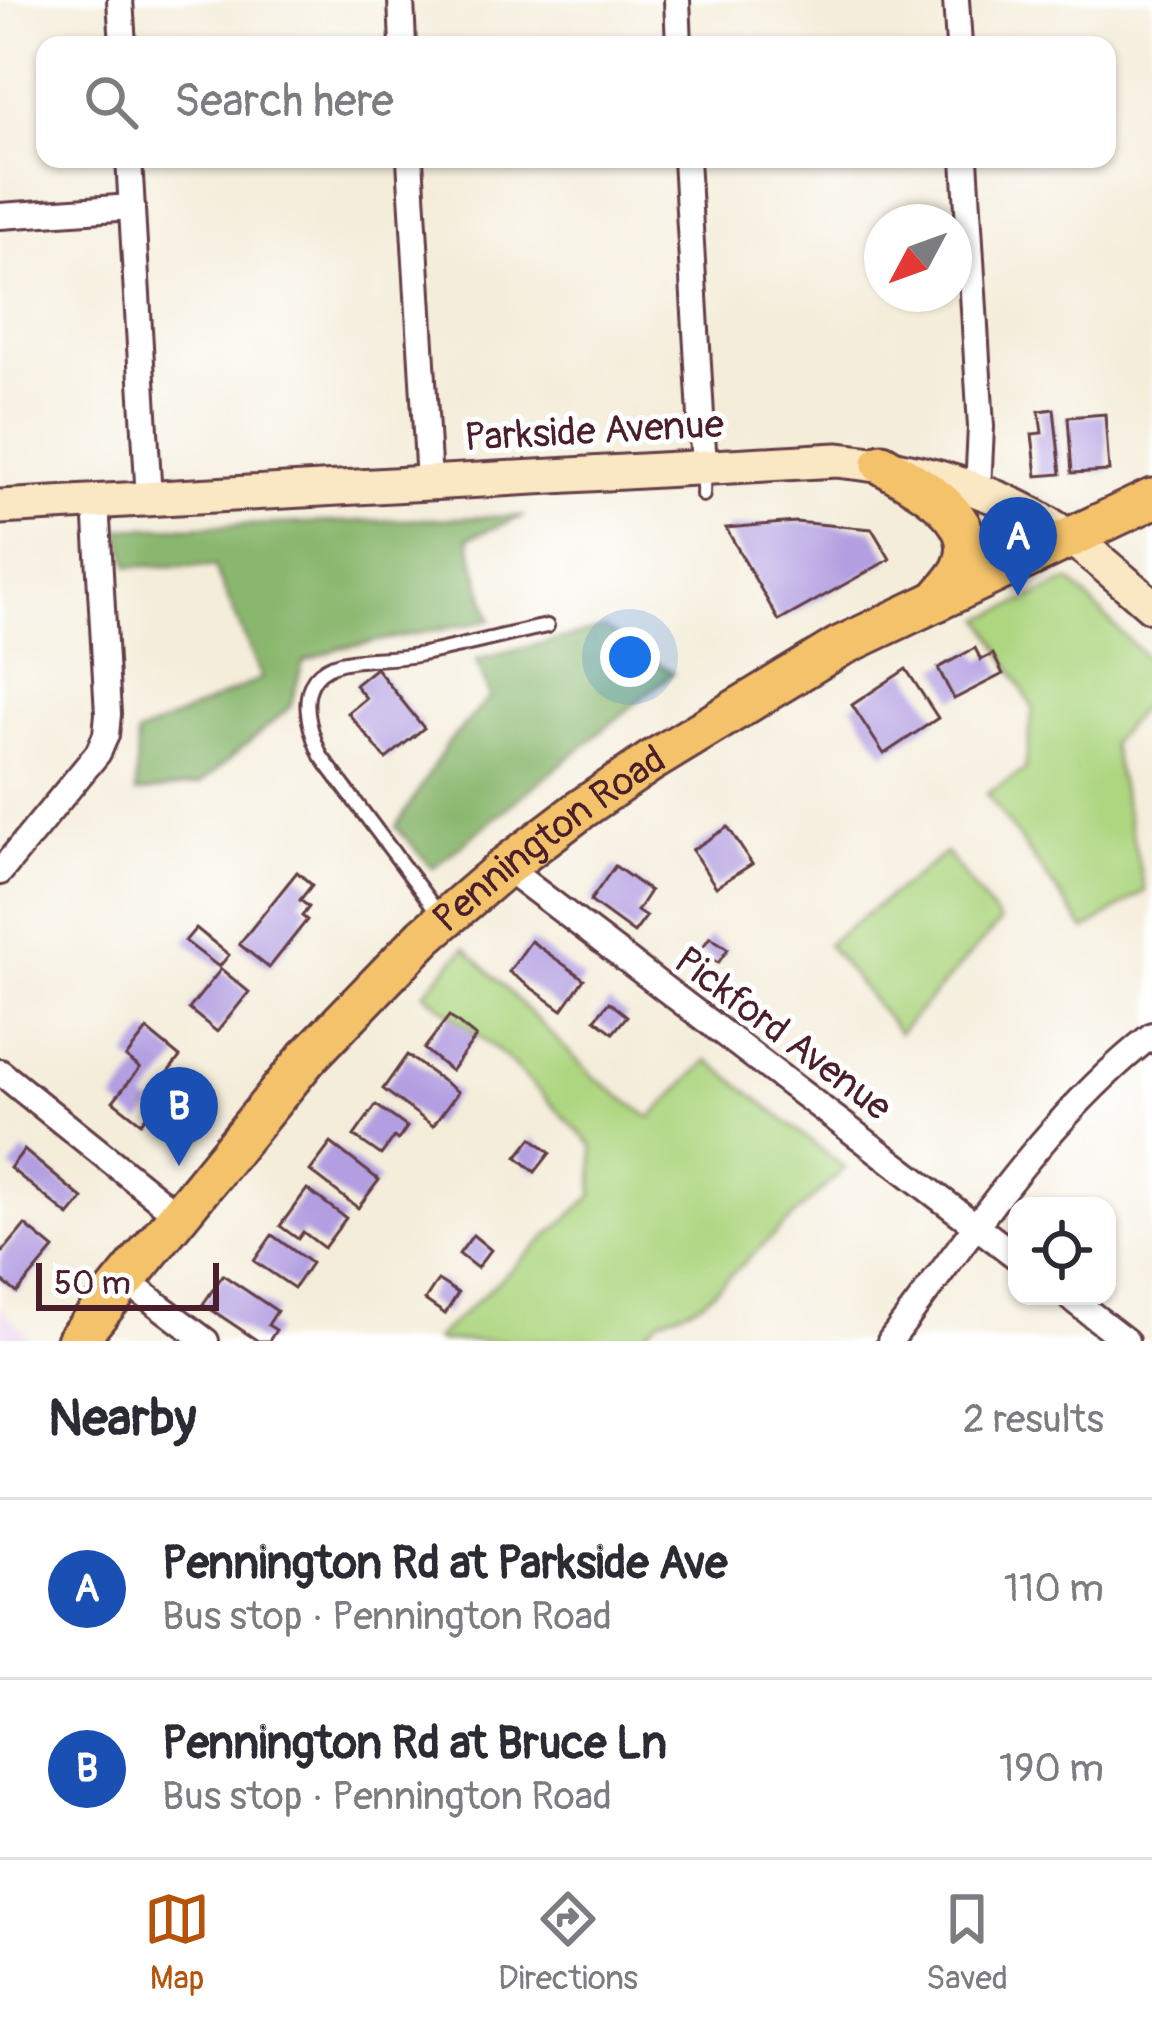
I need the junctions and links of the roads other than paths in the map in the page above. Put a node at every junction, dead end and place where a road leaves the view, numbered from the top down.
1 (120, 0) edge
2 (401, 0) edge
3 (676, 0) edge
4 (956, 0) edge
5 (122, 36) edge
6 (403, 36) edge
7 (678, 36) edge
8 (958, 36) edge
9 (130, 168) edge
10 (411, 168) edge
11 (686, 168) edge
12 (966, 168) edge
13 (132, 207) junction
14 (0, 216) edge
15 (882, 464) junction
16 (703, 481) junction
17 (428, 482) junction
18 (978, 489) junction
19 (149, 499) junction
20 (1152, 499) edge
21 (96, 502) junction
22 (0, 507) edge
23 (1070, 538) junction
24 (937, 601) junction
25 (1152, 607) edge
26 (547, 626) dead end
27 (505, 867) junction
28 (0, 872) edge
29 (444, 920) junction
30 (1152, 1036) edge
31 (0, 1072) edge
32 (178, 1215) junction
33 (977, 1227) junction
34 (1008, 1250) edge
35 (125, 1280) junction
36 (1079, 1305) edge
37 (76, 1341) edge
38 (206, 1341) edge
39 (890, 1341) edge
40 (1126, 1341) edge

1 - 5 street
2 - 6 street
3 - 7 street
4 - 8 street
9 - 13 street
10 - 17 street
11 - 16 street
12 - 18 street
13 - 14 street
13 - 19 street
15 - 16 main road, Parkside Avenue
15 - 18 main road, Parkside Avenue
15 - 24 main road
16 - 17 main road, Parkside Avenue
17 - 19 main road, Parkside Avenue
18 - 23 main road, Parkside Avenue
19 - 21 main road, Parkside Avenue
20 - 23 main road, Pennington Road
21 - 22 main road, Parkside Avenue
21 - 28 street
23 - 24 main road, Pennington Road
23 - 25 main road, Parkside Avenue
24 - 27 main road, Pennington Road
26 - 29 lane
27 - 29 main road, Pennington Road
27 - 33 street, Pickford Avenue
29 - 32 main road, Pennington Road
30 - 33 street
31 - 32 street
32 - 35 main road, Pennington Road
33 - 34 street, Pickford Avenue
33 - 39 street
35 - 37 main road, Pennington Road
35 - 38 street
36 - 40 street

